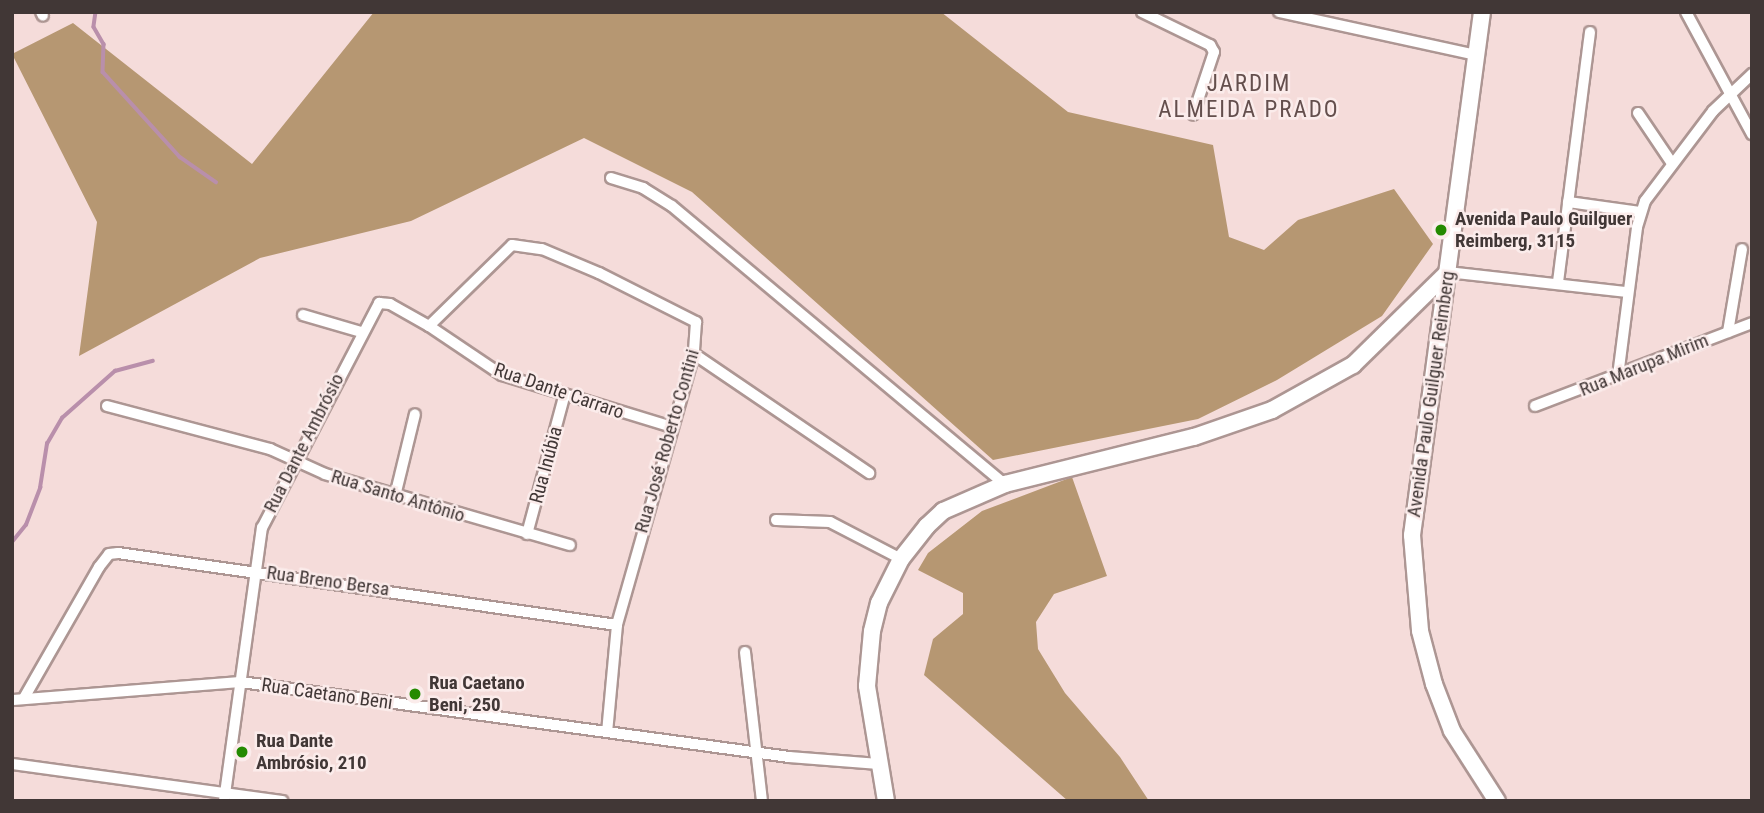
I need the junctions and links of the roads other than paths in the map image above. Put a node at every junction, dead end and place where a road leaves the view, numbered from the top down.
1 (1142, 12) edge
2 (1279, 12) edge
3 (1482, 12) edge
4 (1686, 12) edge
5 (1591, 32) dead end
6 (1476, 55) junction
7 (1752, 74) edge
8 (1728, 94) junction
9 (1638, 113) dead end
10 (1193, 115) dead end
11 (1752, 134) edge
12 (1671, 162) junction
13 (611, 178) dead end
14 (1568, 202) junction
15 (1640, 212) junction
16 (1742, 249) dead end
17 (1448, 272) junction
18 (1558, 282) junction
19 (1627, 292) junction
20 (380, 302) joint
21 (303, 315) dead end
22 (1752, 323) edge
23 (429, 326) junction
24 (1728, 331) junction
25 (361, 332) junction
26 (694, 354) junction
27 (1618, 376) junction
28 (564, 397) junction
29 (107, 406) dead end
30 (1535, 407) dead end
31 (415, 414) dead end
32 (672, 426) junction
33 (294, 461) junction
34 (869, 473) dead end
35 (1005, 484) junction
36 (395, 496) junction
37 (776, 520) dead end
38 (527, 534) junction
39 (570, 545) dead end
40 (901, 559) junction
41 (254, 570) junction
42 (617, 625) junction
43 (745, 652) dead end
44 (240, 682) junction
45 (18, 699) edge
46 (607, 732) junction
47 (756, 751) junction
48 (12, 764) edge
49 (879, 764) junction
50 (225, 797) edge
51 (282, 801) edge
52 (762, 801) edge
53 (886, 801) edge
54 (1497, 801) edge

1 - 10 street
2 - 6 street
3 - 6 street, Avenida Paulo Guilguer Reimberg
4 - 8 street
5 - 14 street
6 - 17 street, Avenida Paulo Guilguer Reimberg
7 - 8 street
8 - 11 street
8 - 12 street
9 - 12 street
12 - 15 street
13 - 35 street
14 - 15 street
14 - 18 street
15 - 19 street
16 - 24 street
17 - 18 street
17 - 35 street
17 - 54 street, Avenida Paulo Guilguer Reimberg
18 - 19 street
19 - 27 street
20 - 23 street, Rua Dante Carraro
20 - 25 street, Rua Dante Ambrósio
21 - 25 street
22 - 24 street, Rua Marupa Mirim
23 - 26 street, Rua José Roberto Contini
23 - 28 street, Rua Dante Carraro
24 - 27 street, Rua Marupa Mirim
25 - 33 street, Rua Dante Ambrósio
26 - 32 street, Rua José Roberto Contini
26 - 34 street
27 - 30 street, Rua Marupa Mirim
28 - 32 street, Rua Dante Carraro
28 - 38 street, Rua Inúbia
29 - 33 street, Rua Santo Antônio
31 - 36 street
32 - 42 street, Rua José Roberto Contini
33 - 36 street, Rua Santo Antônio
33 - 41 street, Rua Dante Ambrósio
35 - 40 street
36 - 38 street, Rua Santo Antônio
37 - 40 street
38 - 39 street, Rua Santo Antônio
40 - 49 street
41 - 42 street, Rua Breno Bersa
41 - 44 street, Rua Dante Ambrósio
41 - 45 street, Rua Breno Bersa
42 - 46 street
43 - 47 street
44 - 45 street, Rua Caetano Beni
44 - 46 street, Rua Caetano Beni
44 - 50 street, Rua Dante Ambrósio
46 - 47 street, Rua Caetano Beni
47 - 49 street, Rua Caetano Beni
47 - 52 street
48 - 50 street
49 - 53 street
50 - 51 street

